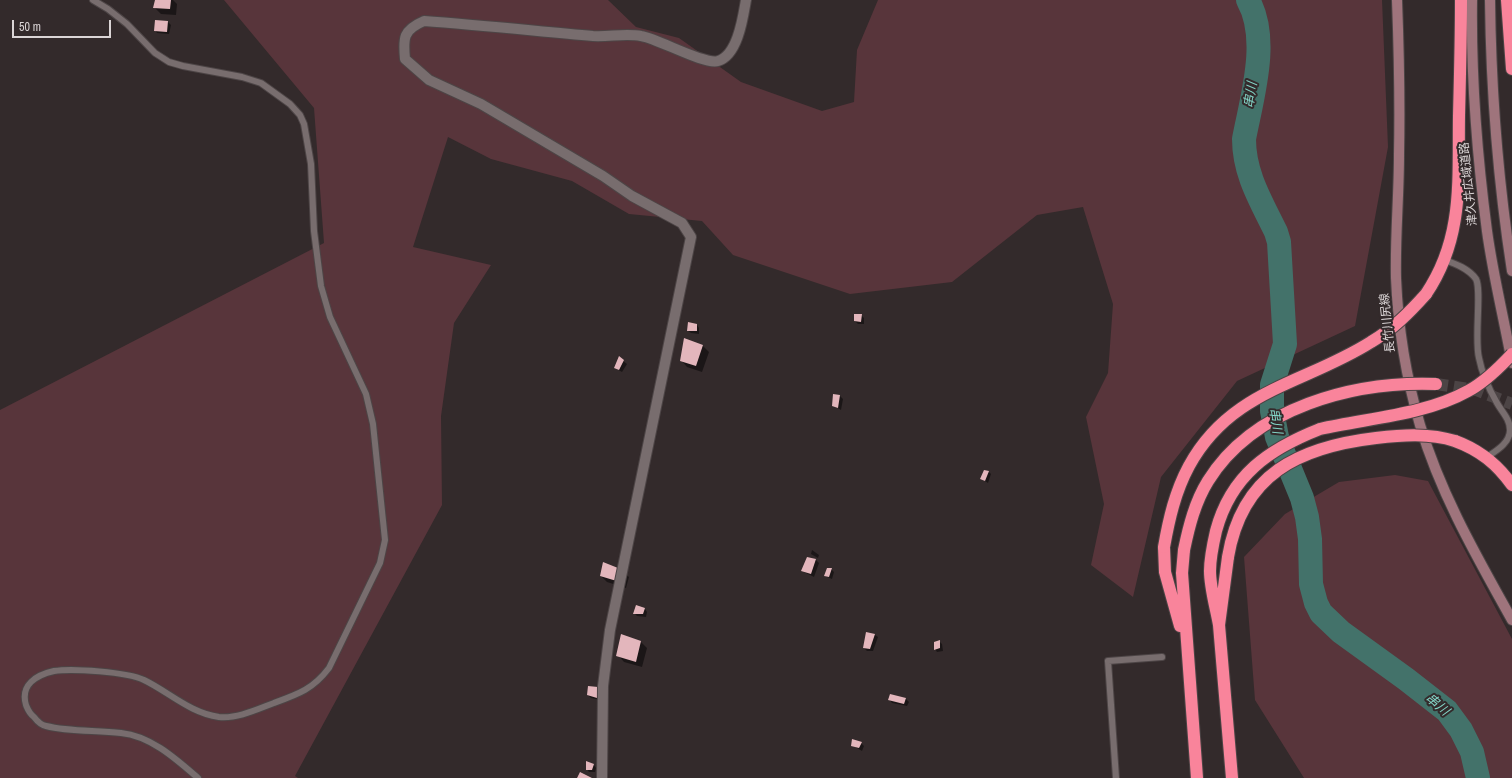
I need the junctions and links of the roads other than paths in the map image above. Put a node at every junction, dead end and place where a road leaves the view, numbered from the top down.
1 (93, 0) edge
2 (746, 0) edge
3 (1397, 0) edge
4 (1461, 0) edge
5 (1472, 0) edge
6 (1490, 0) edge
7 (1507, 0) edge
8 (1512, 69) edge
9 (1445, 260) junction
10 (1512, 271) edge
11 (1512, 354) edge
12 (1512, 363) edge
13 (1436, 384) tunnel mouth
14 (1487, 458) junction
15 (1512, 485) edge
16 (1512, 620) edge
17 (1219, 625) junction
18 (1187, 650) junction
19 (1162, 657) dead end
20 (1232, 777) edge
21 (198, 778) edge
22 (602, 778) edge
23 (1116, 778) edge
24 (1197, 778) edge

1 - 21 lane
2 - 22 street
3 - 16 main road, 長竹川尻線
4 - 9 highway
5 - 12 main road, 津久井広域道路
6 - 10 main road
7 - 8 highway
9 - 14 lane
9 - 18 highway, bridge
11 - 17 highway, bridge
13 - 18 highway, bridge
14 - 15 highway
14 - 17 highway, bridge
17 - 20 highway
18 - 24 highway
19 - 23 lane

